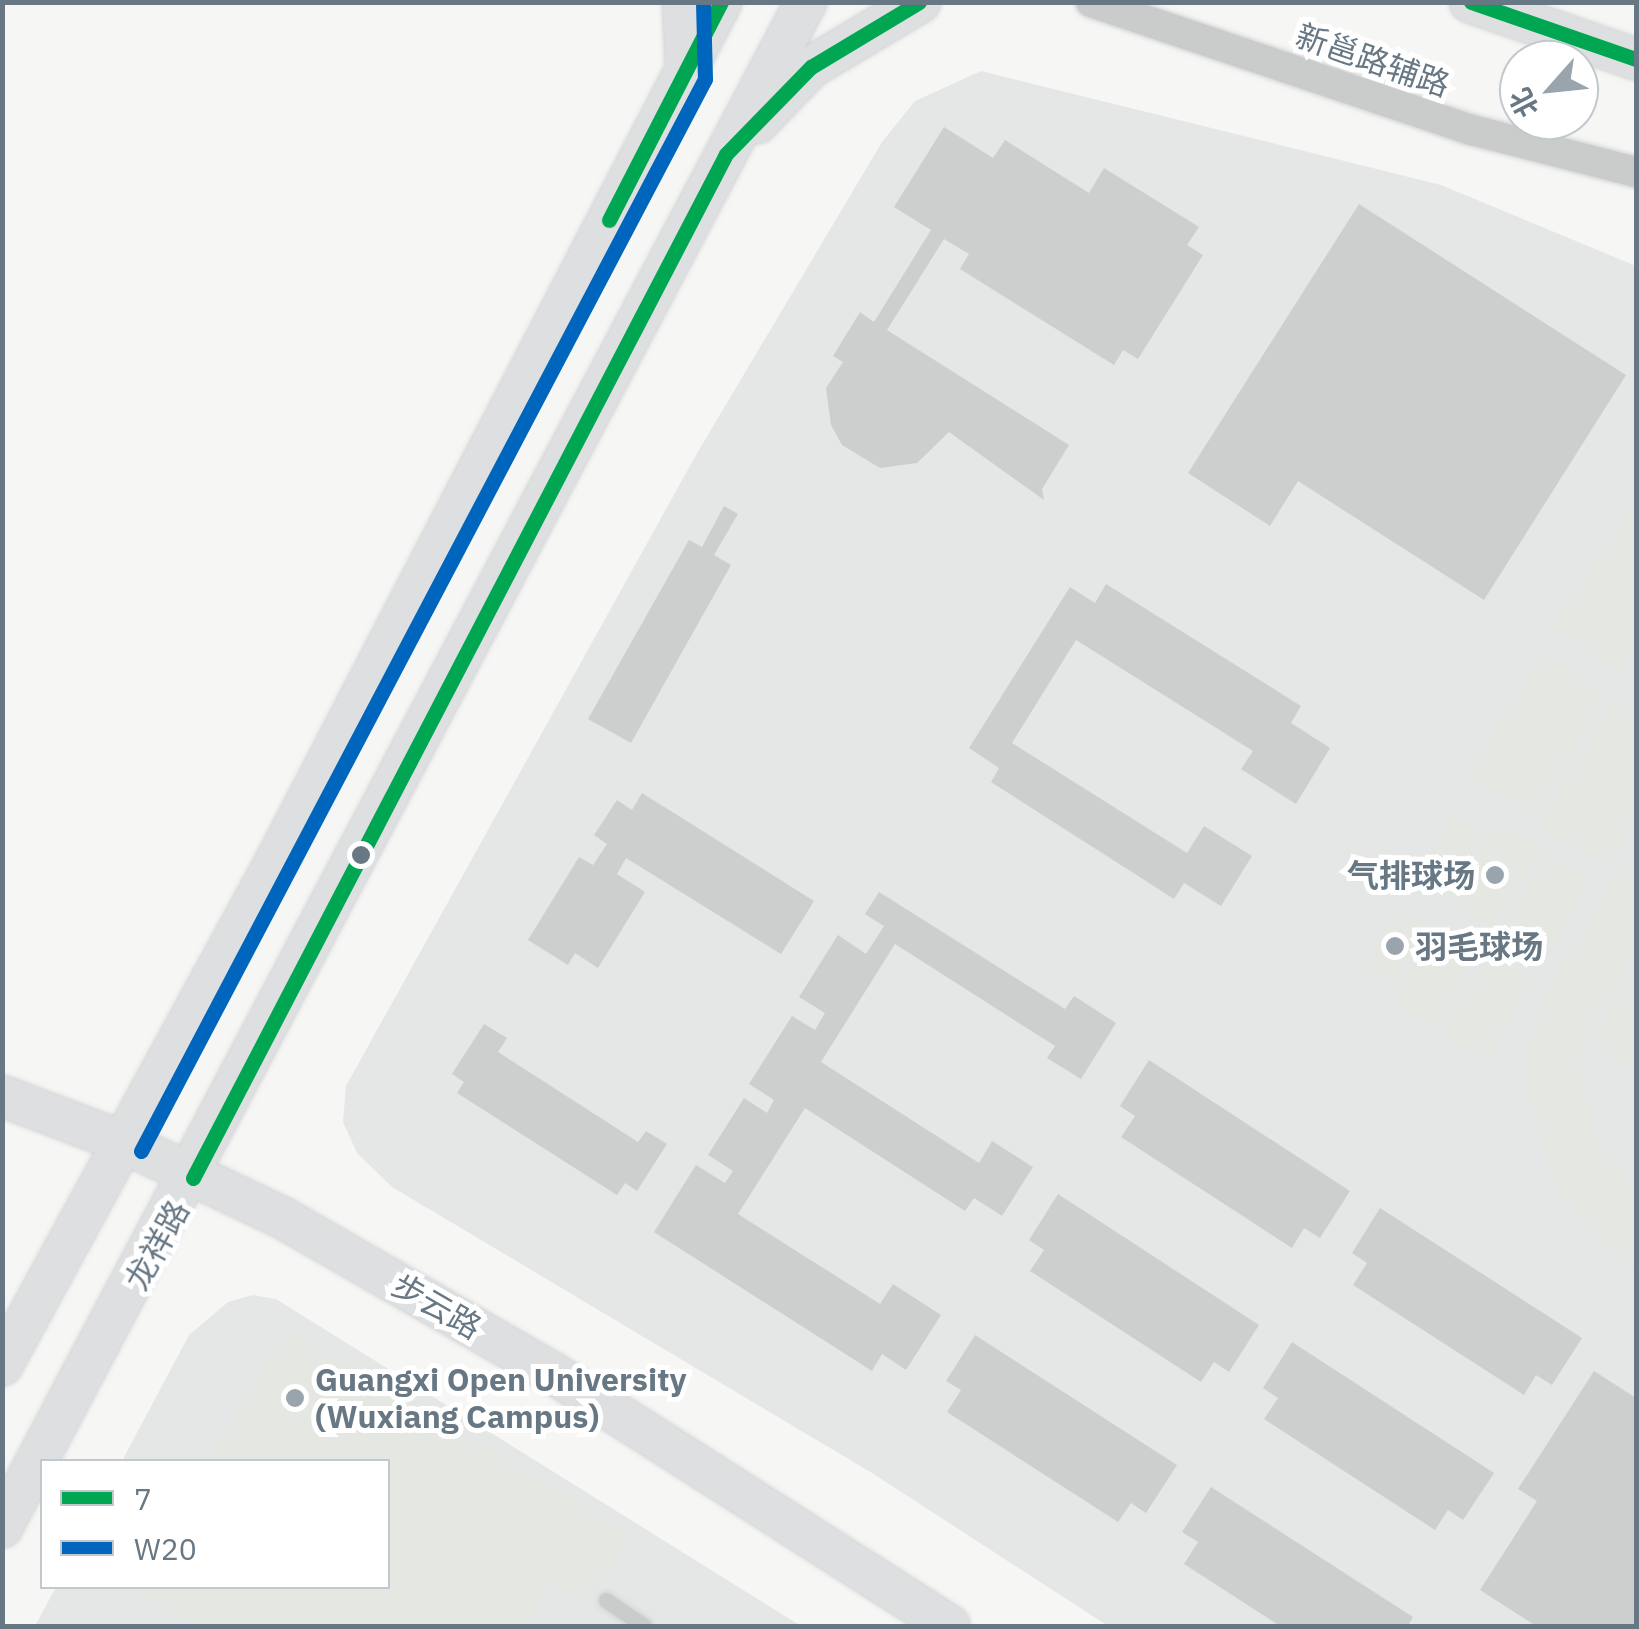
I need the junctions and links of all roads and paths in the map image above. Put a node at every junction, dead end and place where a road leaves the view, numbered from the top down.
1 (684, 2) edge
2 (721, 2) edge
3 (806, 2) edge
4 (920, 2) edge
5 (1091, 2) edge
6 (1470, 2) edge
7 (1636, 59) edge
8 (686, 70) junction
9 (726, 154) junction
10 (1636, 172) edge
11 (2, 1096) edge
12 (123, 1142) junction
13 (193, 1178) junction
14 (2, 1365) edge
15 (2, 1527) edge
16 (606, 1600) dead end
17 (644, 1626) edge
18 (949, 1626) edge

1 - 8 main road
2 - 8 main road
3 - 9 main road, 龙祥路
4 - 9 main road
5 - 10 street, 新邕路辅路
6 - 7 main road
8 - 12 main road
9 - 13 main road, 龙祥路
11 - 12 main road, 步云路
12 - 13 main road, 步云路
12 - 14 main road
13 - 15 main road, 龙祥路
13 - 18 main road, 步云路
16 - 17 lane

